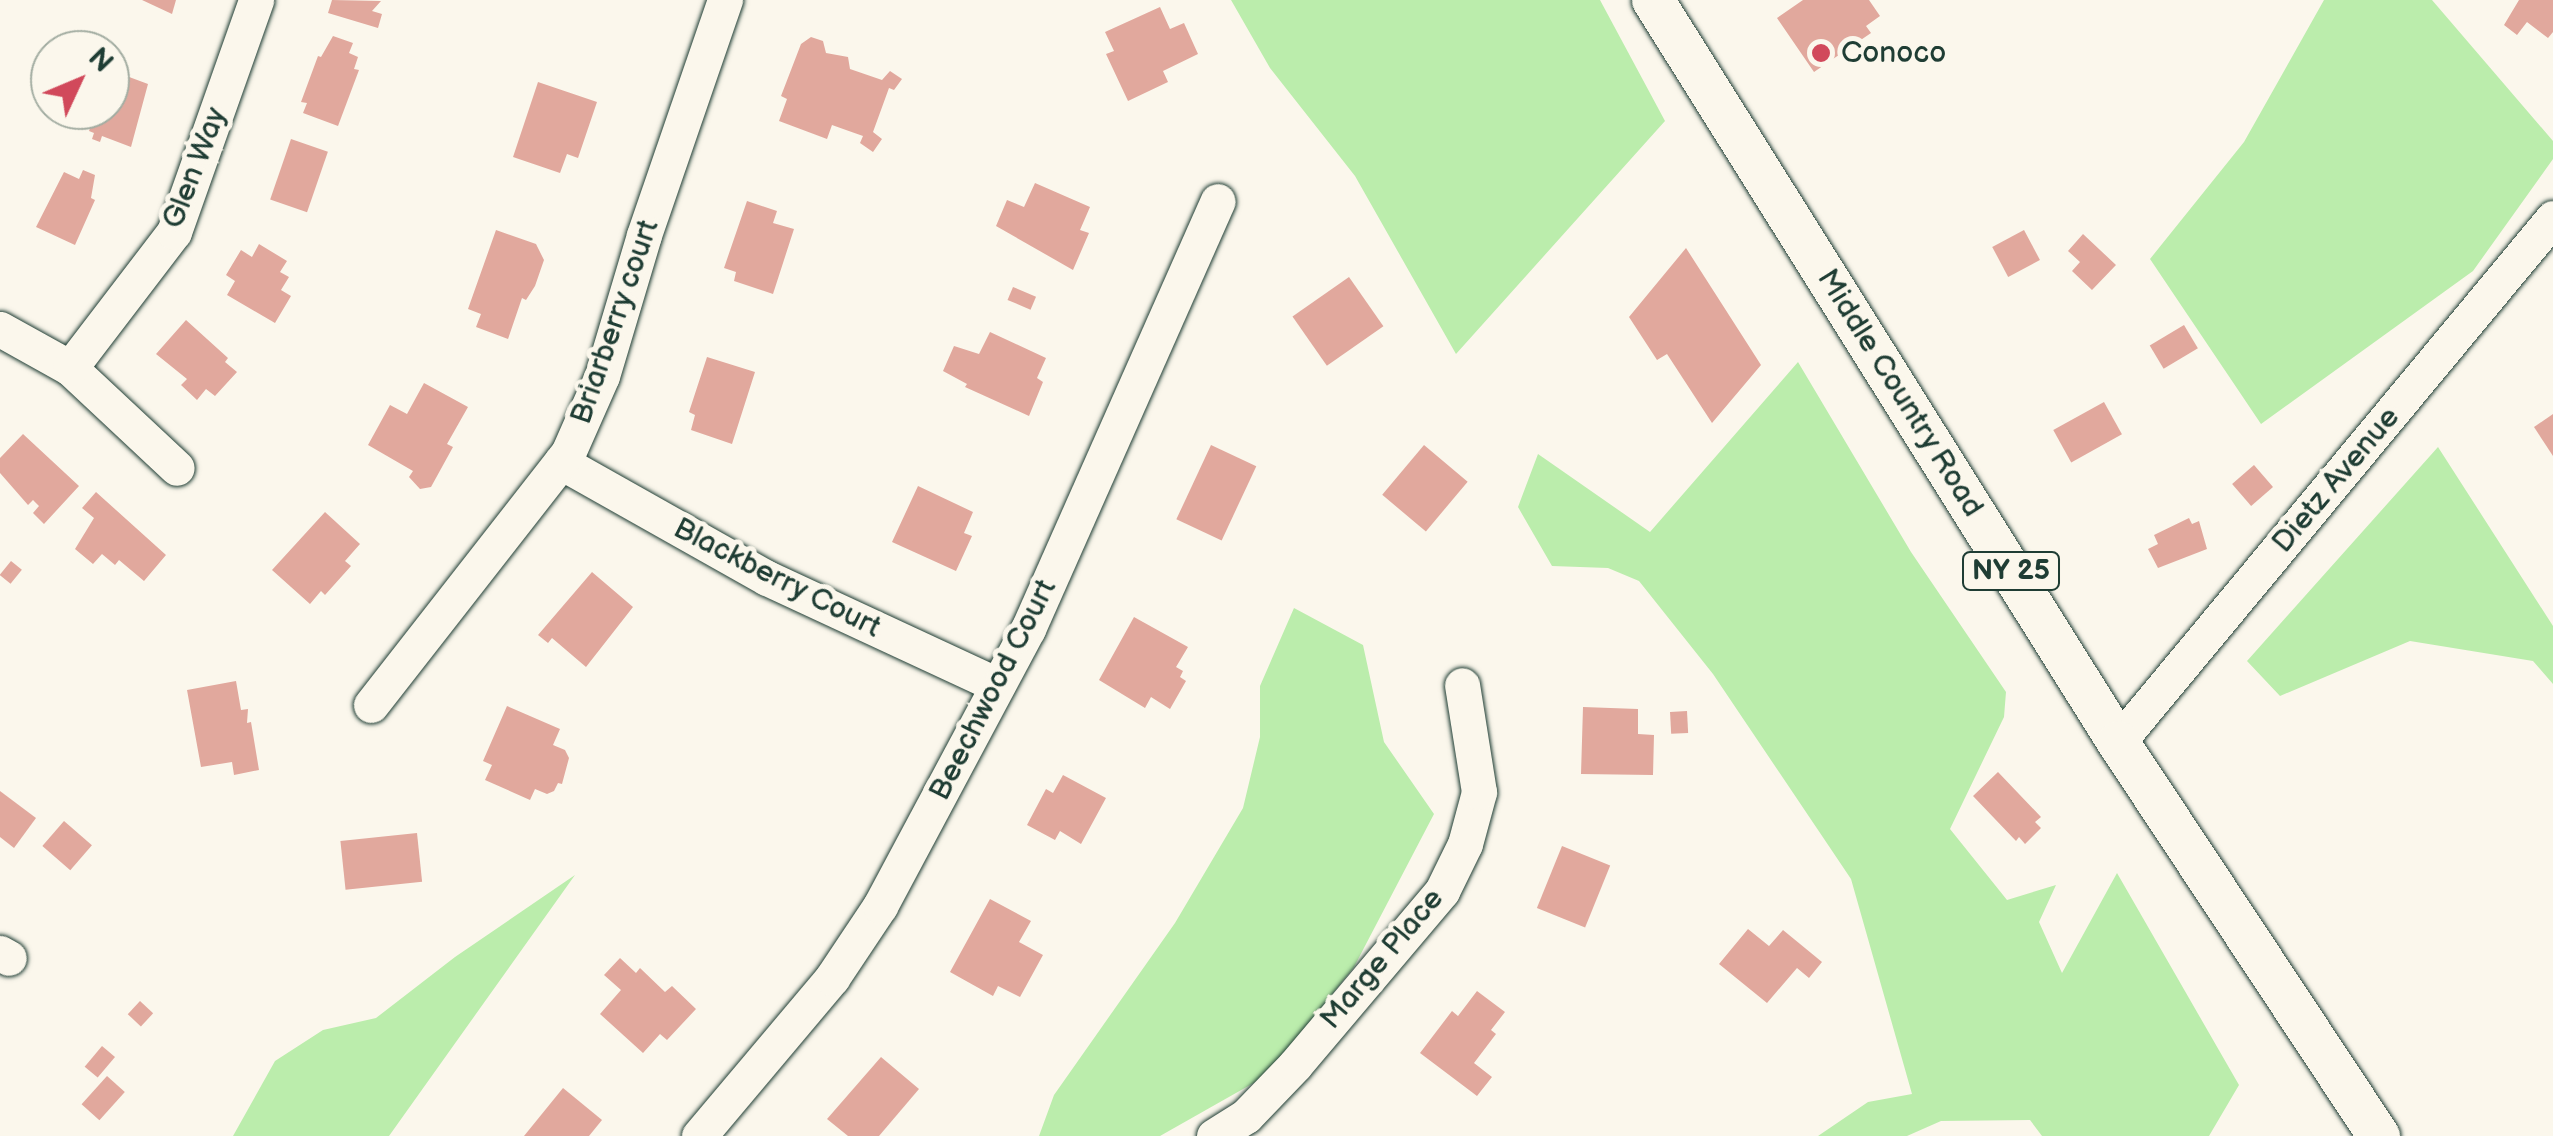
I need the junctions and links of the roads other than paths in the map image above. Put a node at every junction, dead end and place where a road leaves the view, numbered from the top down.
1 (256, 0) edge
2 (725, 0) edge
3 (1653, 0) edge
4 (1218, 202) dead end
5 (2550, 230) edge
6 (0, 330) edge
7 (70, 368) junction
8 (561, 462) junction
9 (177, 468) dead end
10 (1462, 685) dead end
11 (997, 686) junction
12 (371, 705) dead end
13 (2118, 742) junction
14 (699, 1136) edge
15 (1214, 1136) edge
16 (2379, 1136) edge

1 - 7 street, Glen Way
2 - 8 street, Briarberry court
3 - 13 main road, Middle Country Road / NY 25
4 - 11 street, Beechwood Court
5 - 13 street, Dietz Avenue
6 - 7 street
7 - 9 street
8 - 11 street, Blackberry Court
8 - 12 street, Briarberry court
10 - 15 street, Marge Place
11 - 14 street, Beechwood Court
13 - 16 main road, Middle Country Road / NY 25

